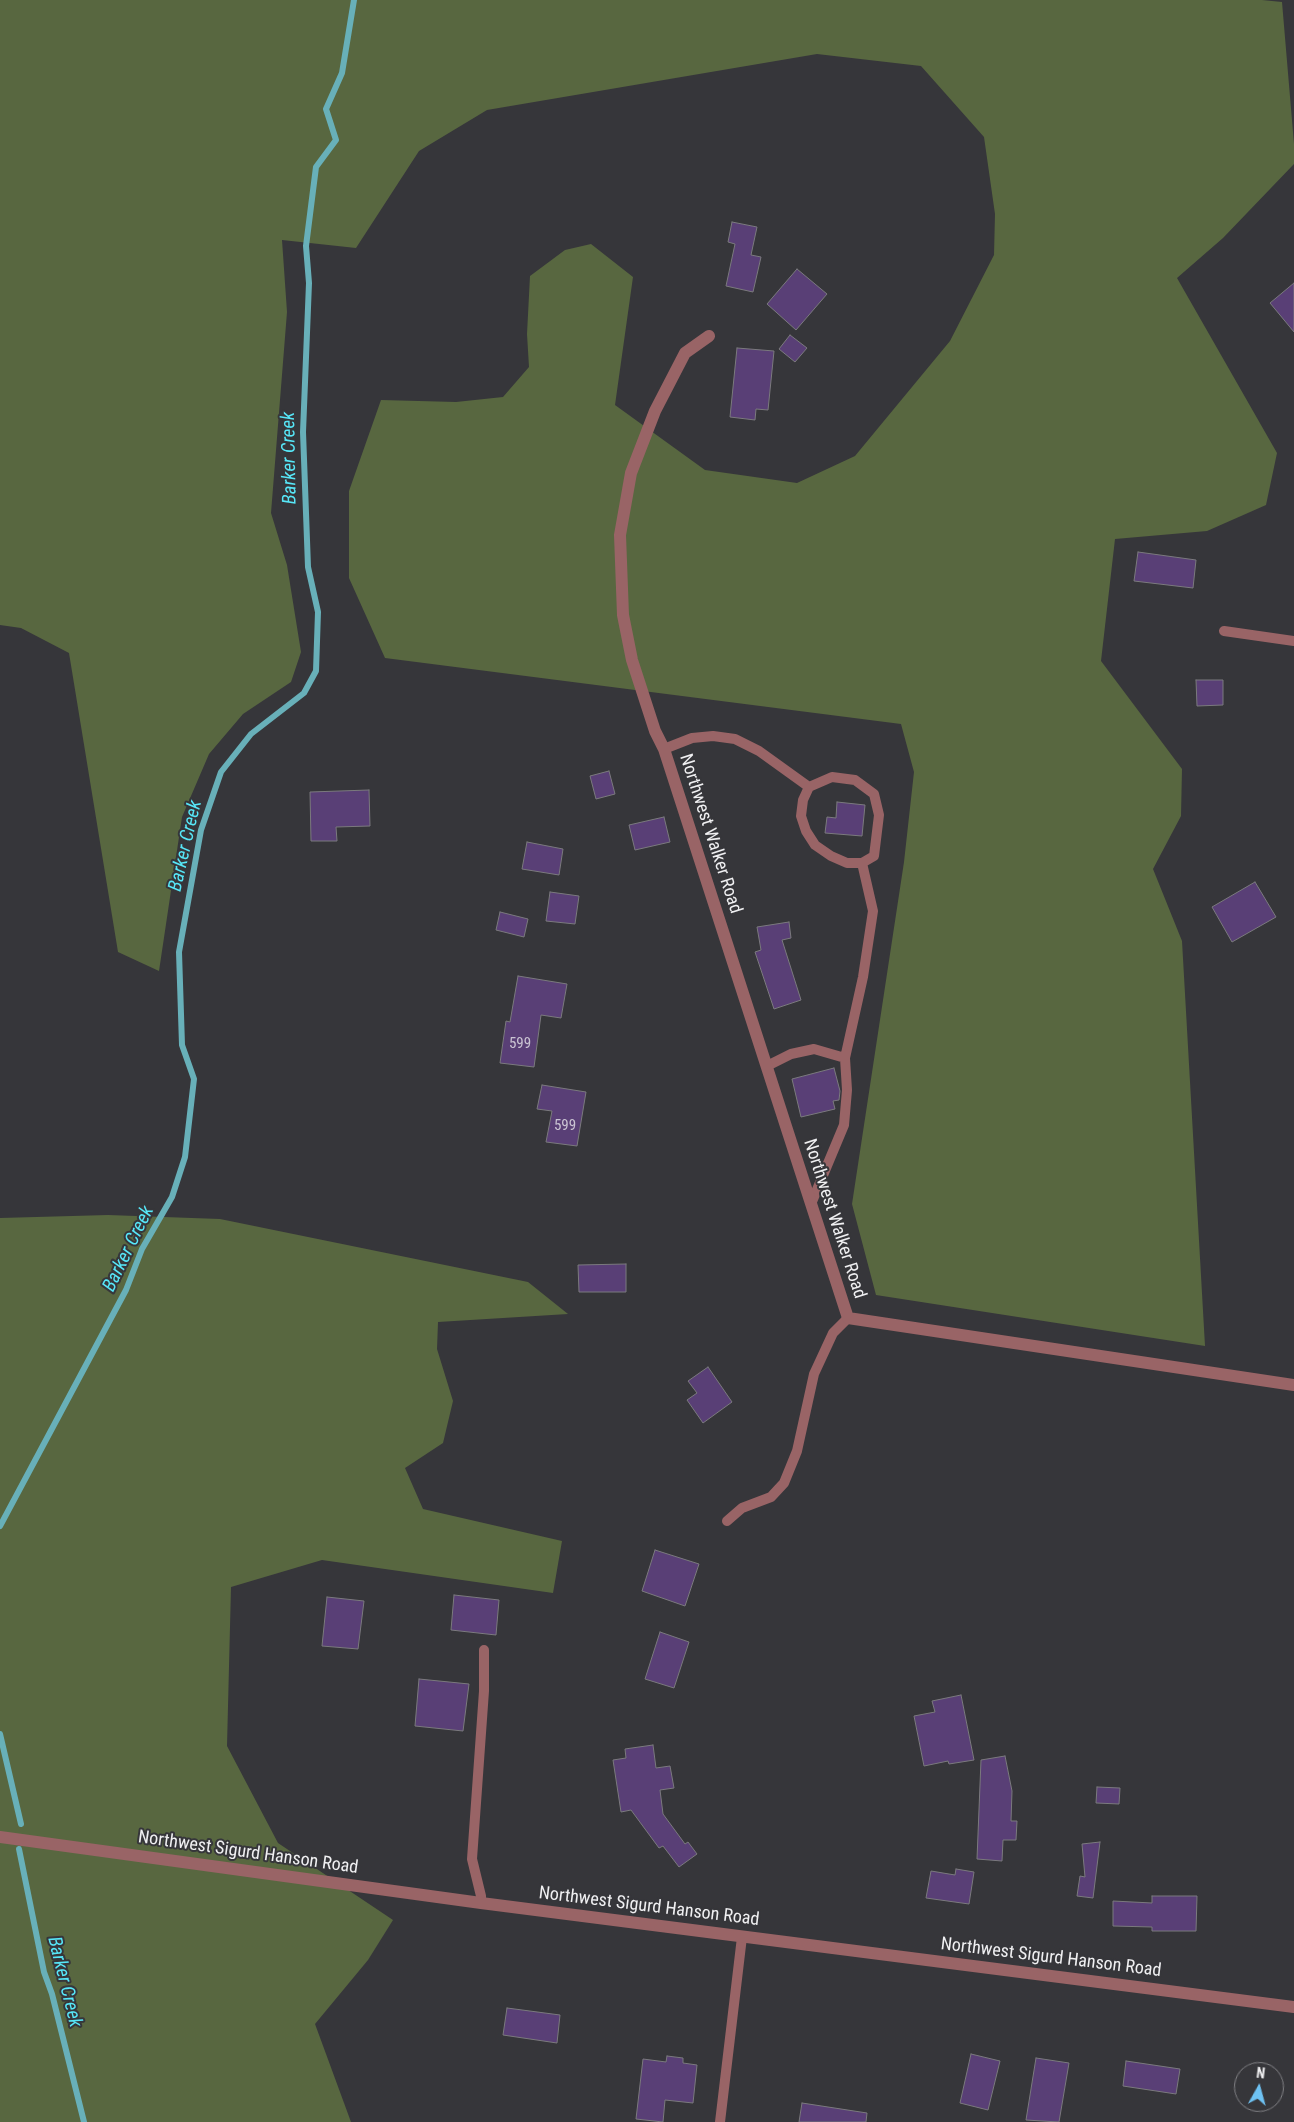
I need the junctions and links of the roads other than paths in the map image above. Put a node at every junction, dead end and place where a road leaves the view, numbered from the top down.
1 (709, 336) dead end
2 (1224, 631) dead end
3 (1294, 641) edge
4 (664, 749) junction
5 (809, 787) junction
6 (862, 863) junction
7 (845, 1058) junction
8 (766, 1066) junction
9 (811, 1204) junction
10 (848, 1318) junction
11 (1294, 1385) edge
12 (727, 1521) dead end
13 (484, 1650) dead end
14 (0, 1837) edge
15 (481, 1903) junction
16 (742, 1936) junction
17 (1294, 2007) edge
18 (720, 2122) edge

1 - 4 street, Northwest Walker Road
2 - 3 lane
4 - 5 lane
4 - 8 street, Northwest Walker Road
5 - 6 lane
5 - 6 lane
6 - 7 lane
7 - 8 lane
7 - 9 lane
8 - 9 street, Northwest Walker Road
9 - 10 street, Northwest Walker Road
10 - 11 street, Northwest Walker Road
10 - 12 lane
13 - 15 lane
14 - 15 street, Northwest Sigurd Hanson Road
15 - 16 street, Northwest Sigurd Hanson Road
16 - 17 street, Northwest Sigurd Hanson Road
16 - 18 lane

